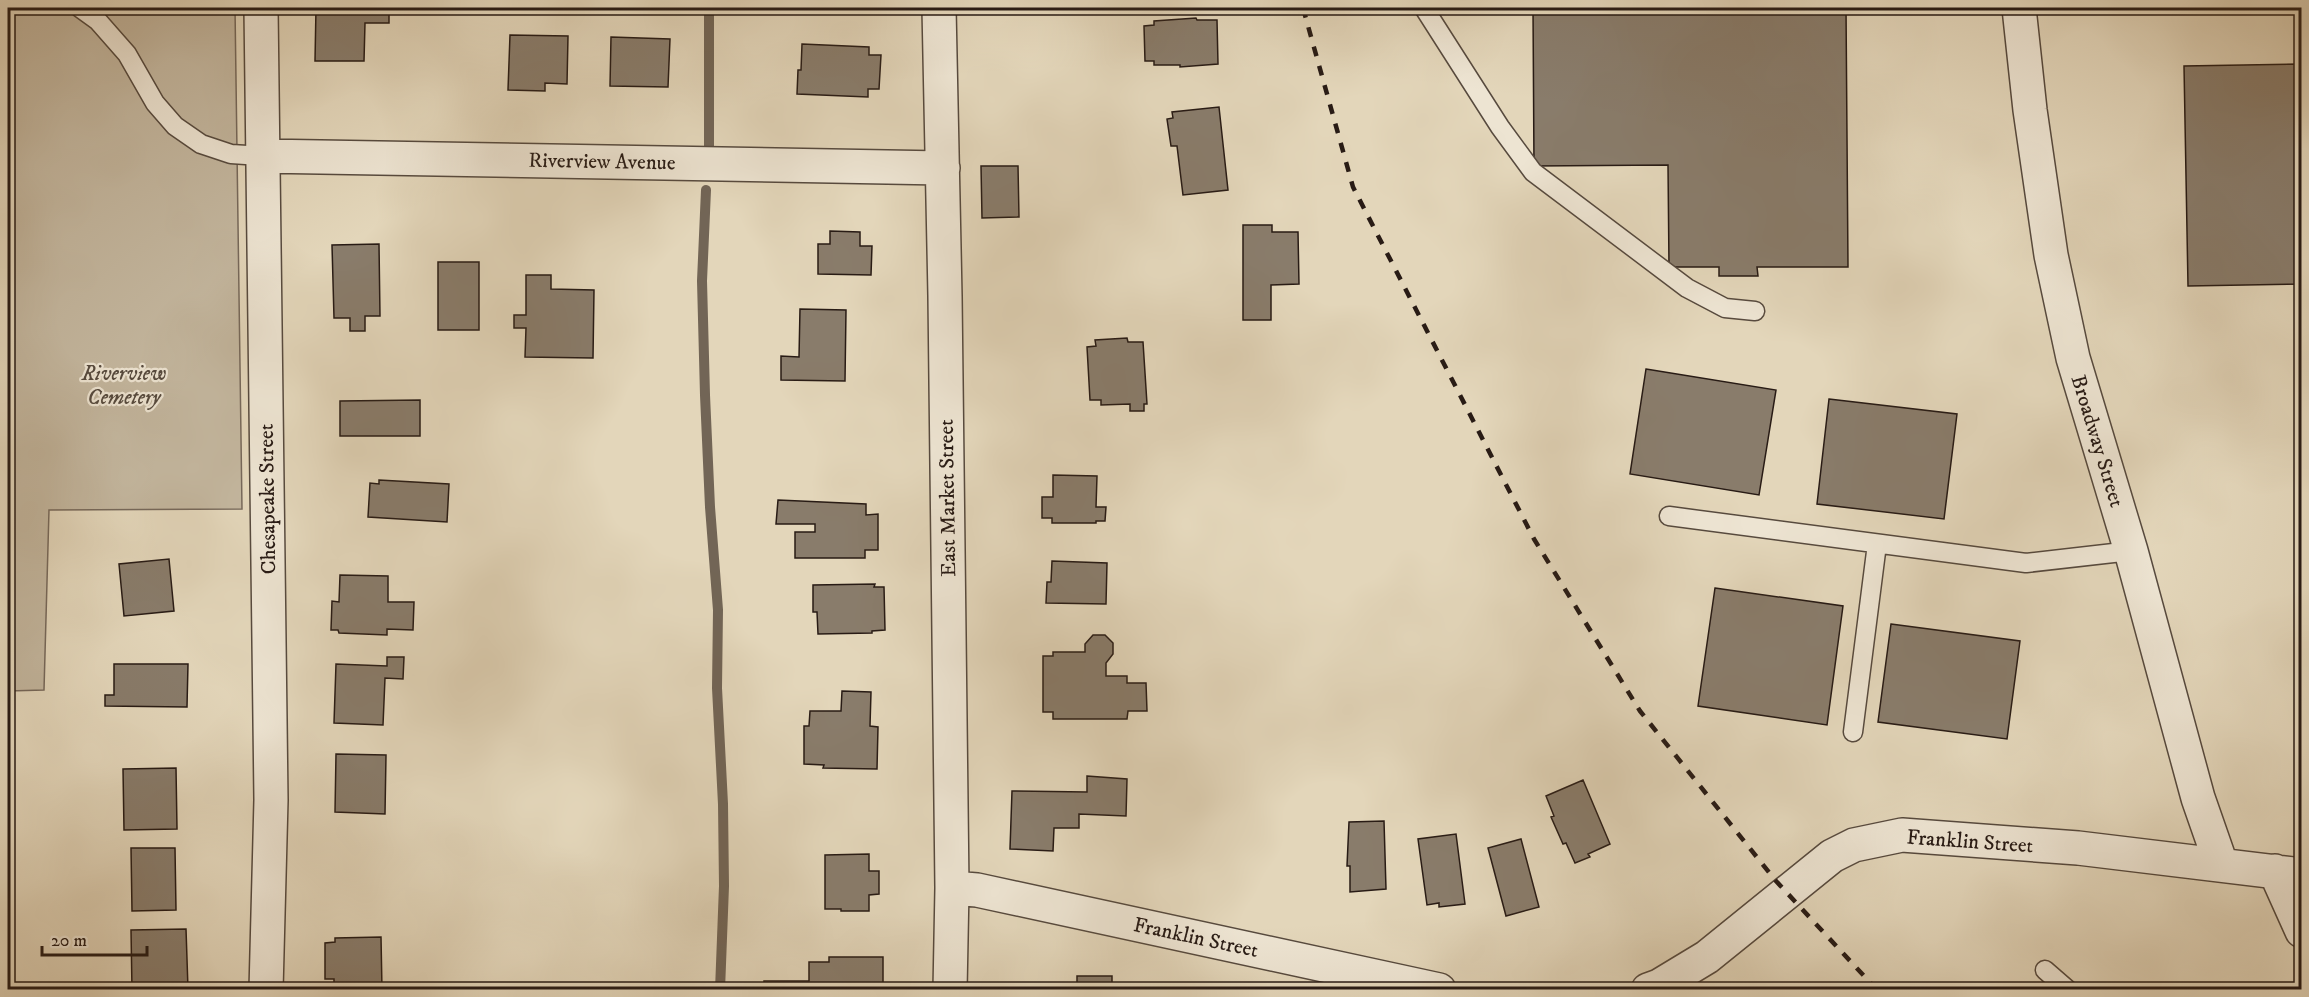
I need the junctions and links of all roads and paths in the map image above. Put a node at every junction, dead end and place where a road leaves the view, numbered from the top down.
1 (80, 8) edge
2 (261, 8) edge
3 (939, 8) edge
4 (1424, 8) edge
5 (2019, 8) edge
6 (262, 156) junction
7 (943, 168) junction
8 (1755, 311) dead end
9 (1669, 516) dead end
10 (1877, 543) junction
11 (2131, 551) junction
12 (1853, 732) dead end
13 (2221, 864) junction
14 (2288, 873) edge
15 (952, 888) junction
16 (2301, 931) edge
17 (2045, 970) dead end
18 (266, 990) edge
19 (950, 990) edge
20 (1439, 990) edge
21 (1648, 990) edge
22 (2068, 990) edge

1 - 6 lane
2 - 6 street, Chesapeake Street
3 - 7 street, East Market Street
4 - 8 lane
5 - 11 street, Broadway Street
6 - 7 street, Riverview Avenue
6 - 18 street, Chesapeake Street
7 - 15 street, East Market Street
9 - 10 lane
10 - 11 lane
10 - 12 lane
11 - 13 street, Broadway Street
13 - 14 street, Franklin Street
13 - 21 street, Franklin Street
14 - 16 street
15 - 19 street, East Market Street
15 - 20 street, Franklin Street
17 - 22 lane

